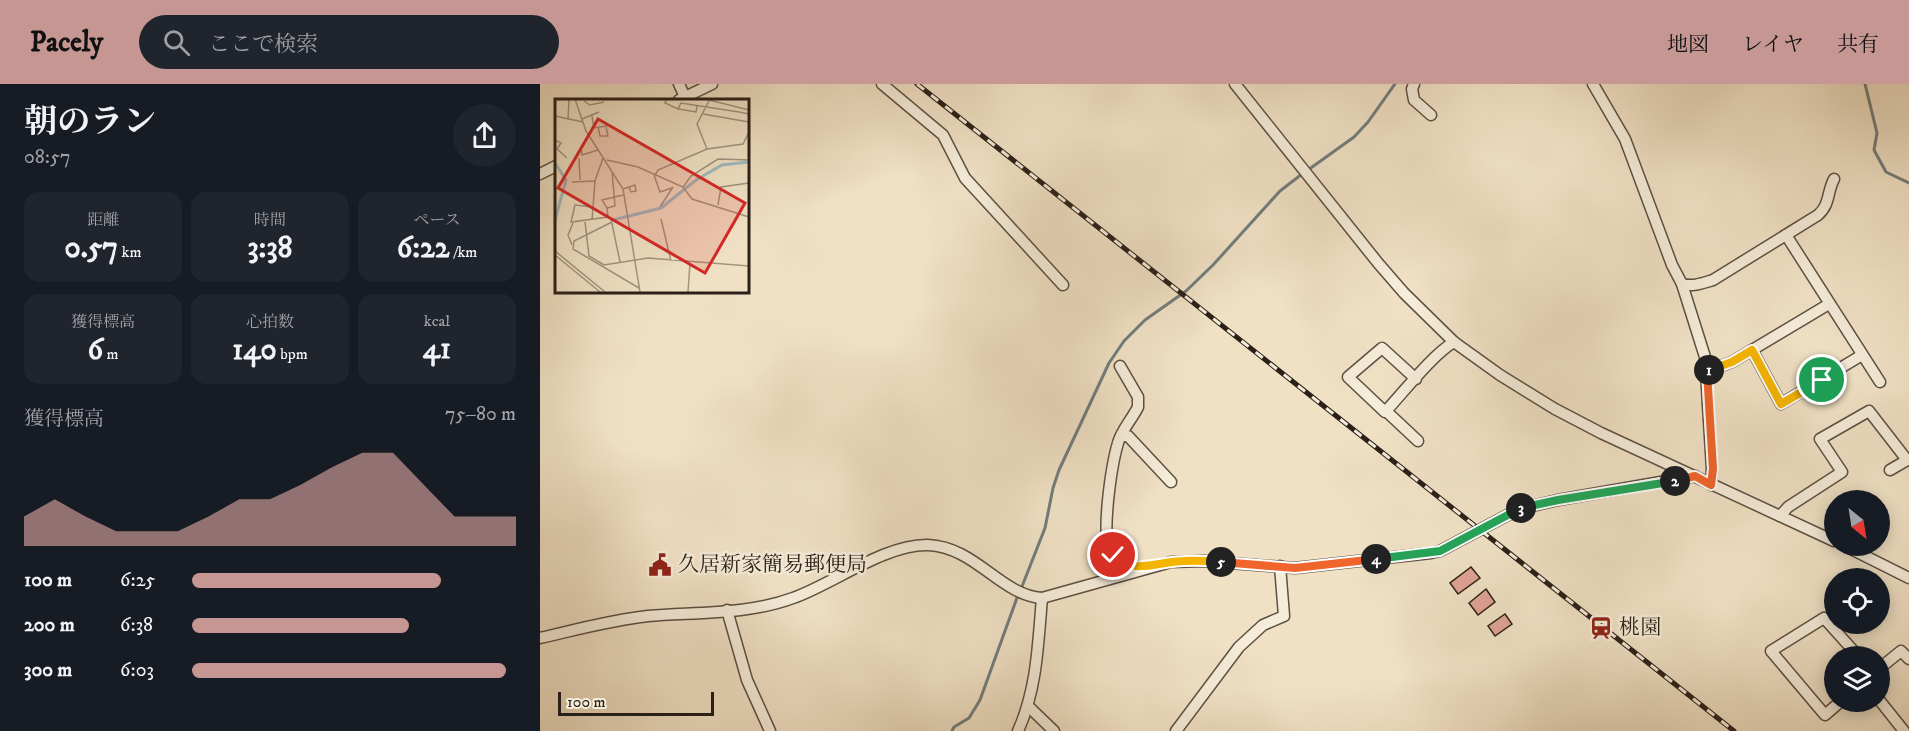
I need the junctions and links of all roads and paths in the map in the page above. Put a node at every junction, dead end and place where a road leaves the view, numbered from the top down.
1 (679, 84) edge
2 (712, 84) edge
3 (882, 84) edge
4 (1235, 84) edge
5 (1414, 84) edge
6 (1593, 84) edge
7 (682, 99) edge
8 (1431, 115) dead end
9 (555, 166) edge
10 (540, 174) edge
11 (1834, 179) dead end
12 (1786, 235) junction
13 (1682, 284) junction
14 (1063, 285) dead end
15 (1830, 304) junction
16 (1454, 342) junction
17 (1752, 350) junction
18 (1863, 356) junction
19 (1120, 366) dead end
20 (1707, 371) junction
21 (1416, 379) junction
22 (1880, 382) dead end
23 (1386, 411) junction
24 (1121, 436) junction
25 (1418, 441) dead end
26 (1908, 459) edge
27 (1890, 470) dead end
28 (1695, 476) junction
29 (1171, 482) dead end
30 (1711, 485) junction
31 (1780, 516) junction
32 (1824, 536) edge
33 (1865, 556) edge
34 (1280, 566) junction
35 (1144, 568) junction
36 (1909, 578) edge
37 (1042, 598) junction
38 (727, 610) junction
39 (540, 638) edge
40 (1849, 646) edge
41 (1909, 659) edge
42 (1890, 660) edge
43 (1029, 707) junction
44 (1828, 712) edge
45 (1889, 712) edge
46 (770, 731) edge
47 (1018, 731) edge
48 (1054, 731) edge
49 (1176, 731) edge
50 (1904, 731) edge

1 - 7 street
2 - 7 street
3 - 14 street
4 - 16 street
5 - 8 street
6 - 13 street
9 - 10 street
11 - 12 street
12 - 13 street
12 - 15 street
13 - 20 street
15 - 17 street
15 - 18 street
16 - 21 street
16 - 28 street
17 - 18 street
17 - 20 street
18 - 22 street
19 - 24 street
20 - 30 street
21 - 23 street
21 - 23 street
23 - 25 street
24 - 29 street
24 - 35 street
26 - 27 street
26 - 31 street
28 - 30 street
28 - 34 street
30 - 31 street
31 - 32 street
33 - 36 street
34 - 35 street
34 - 49 street
35 - 37 street
37 - 38 street
37 - 43 street
38 - 39 street
38 - 46 street
40 - 44 street
41 - 42 street
43 - 47 street
43 - 48 street
45 - 50 street

